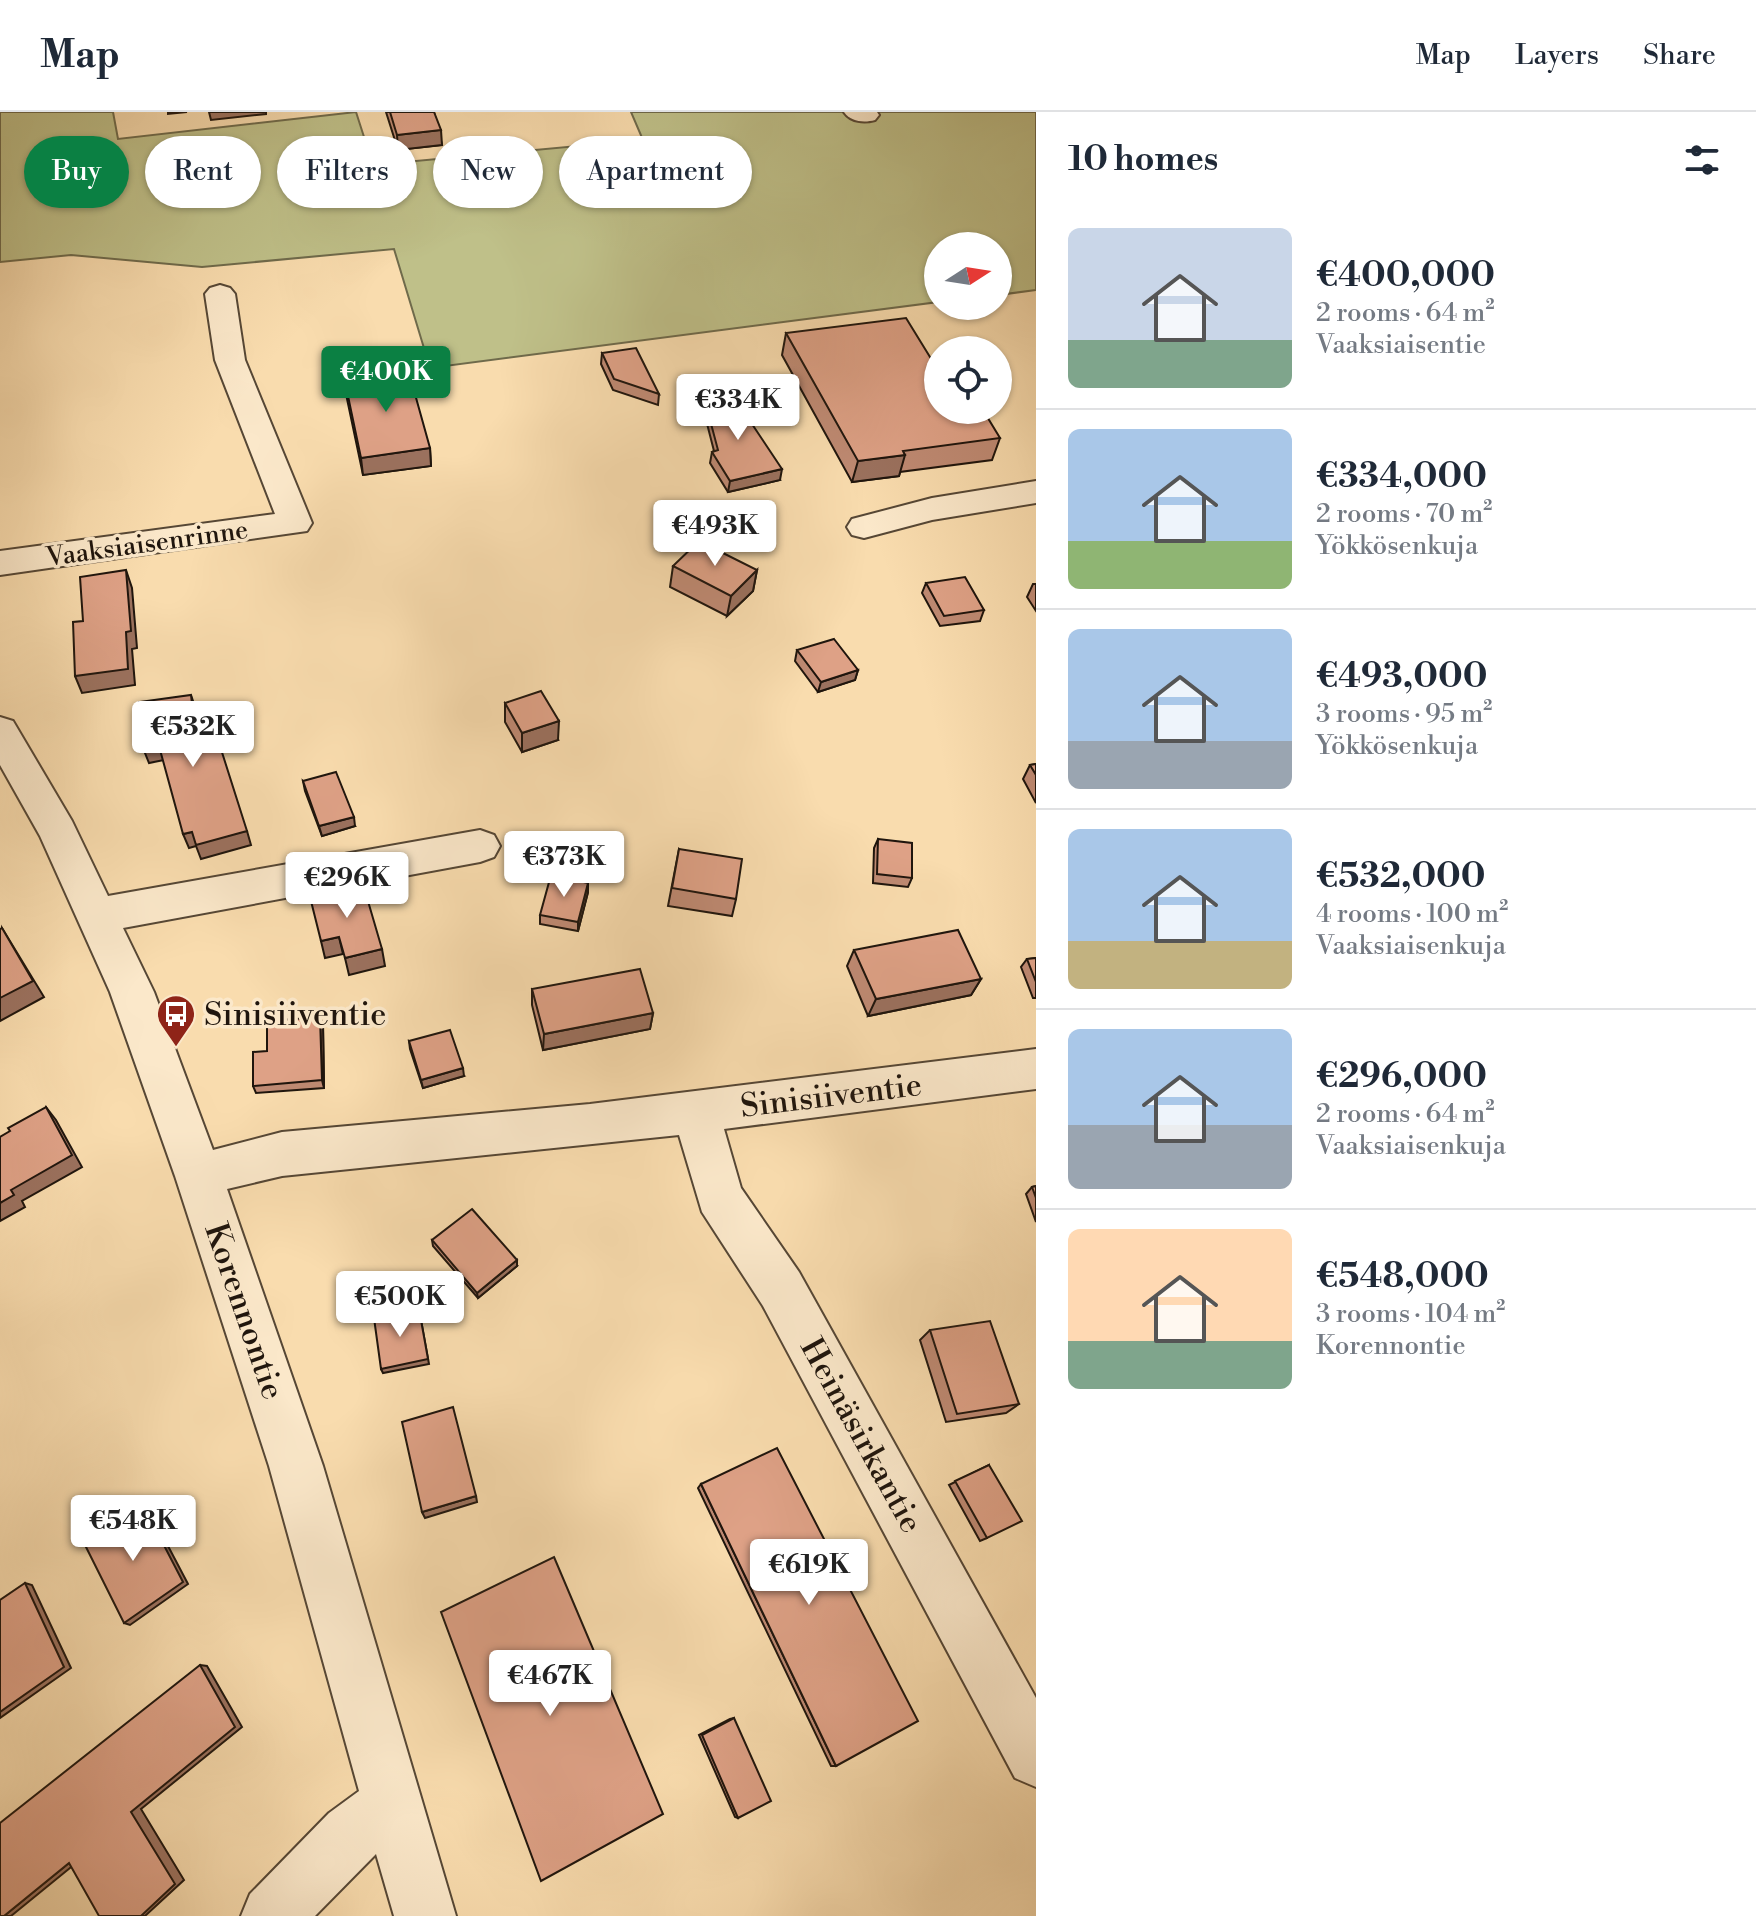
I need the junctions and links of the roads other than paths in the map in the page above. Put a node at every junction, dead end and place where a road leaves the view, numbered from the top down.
1 (220, 294) dead end
2 (1036, 492) edge
3 (864, 527) dead end
4 (0, 563) edge
5 (0, 731) edge
6 (480, 846) dead end
7 (97, 915) junction
8 (1036, 1069) edge
9 (696, 1111) junction
10 (199, 1176) junction
11 (1036, 1757) edge
12 (392, 1803) junction
13 (272, 1916) edge
14 (425, 1916) edge

1 - 4 street, Vaaksiaisenrinne
2 - 3 street
5 - 7 street, Korennontie
6 - 7 street
7 - 10 street, Korennontie
8 - 9 street, Sinisiiventie
9 - 10 street, Sinisiiventie
9 - 11 street, Heinäsirkantie
10 - 12 street, Korennontie
12 - 13 street
12 - 14 street, Korennontie

